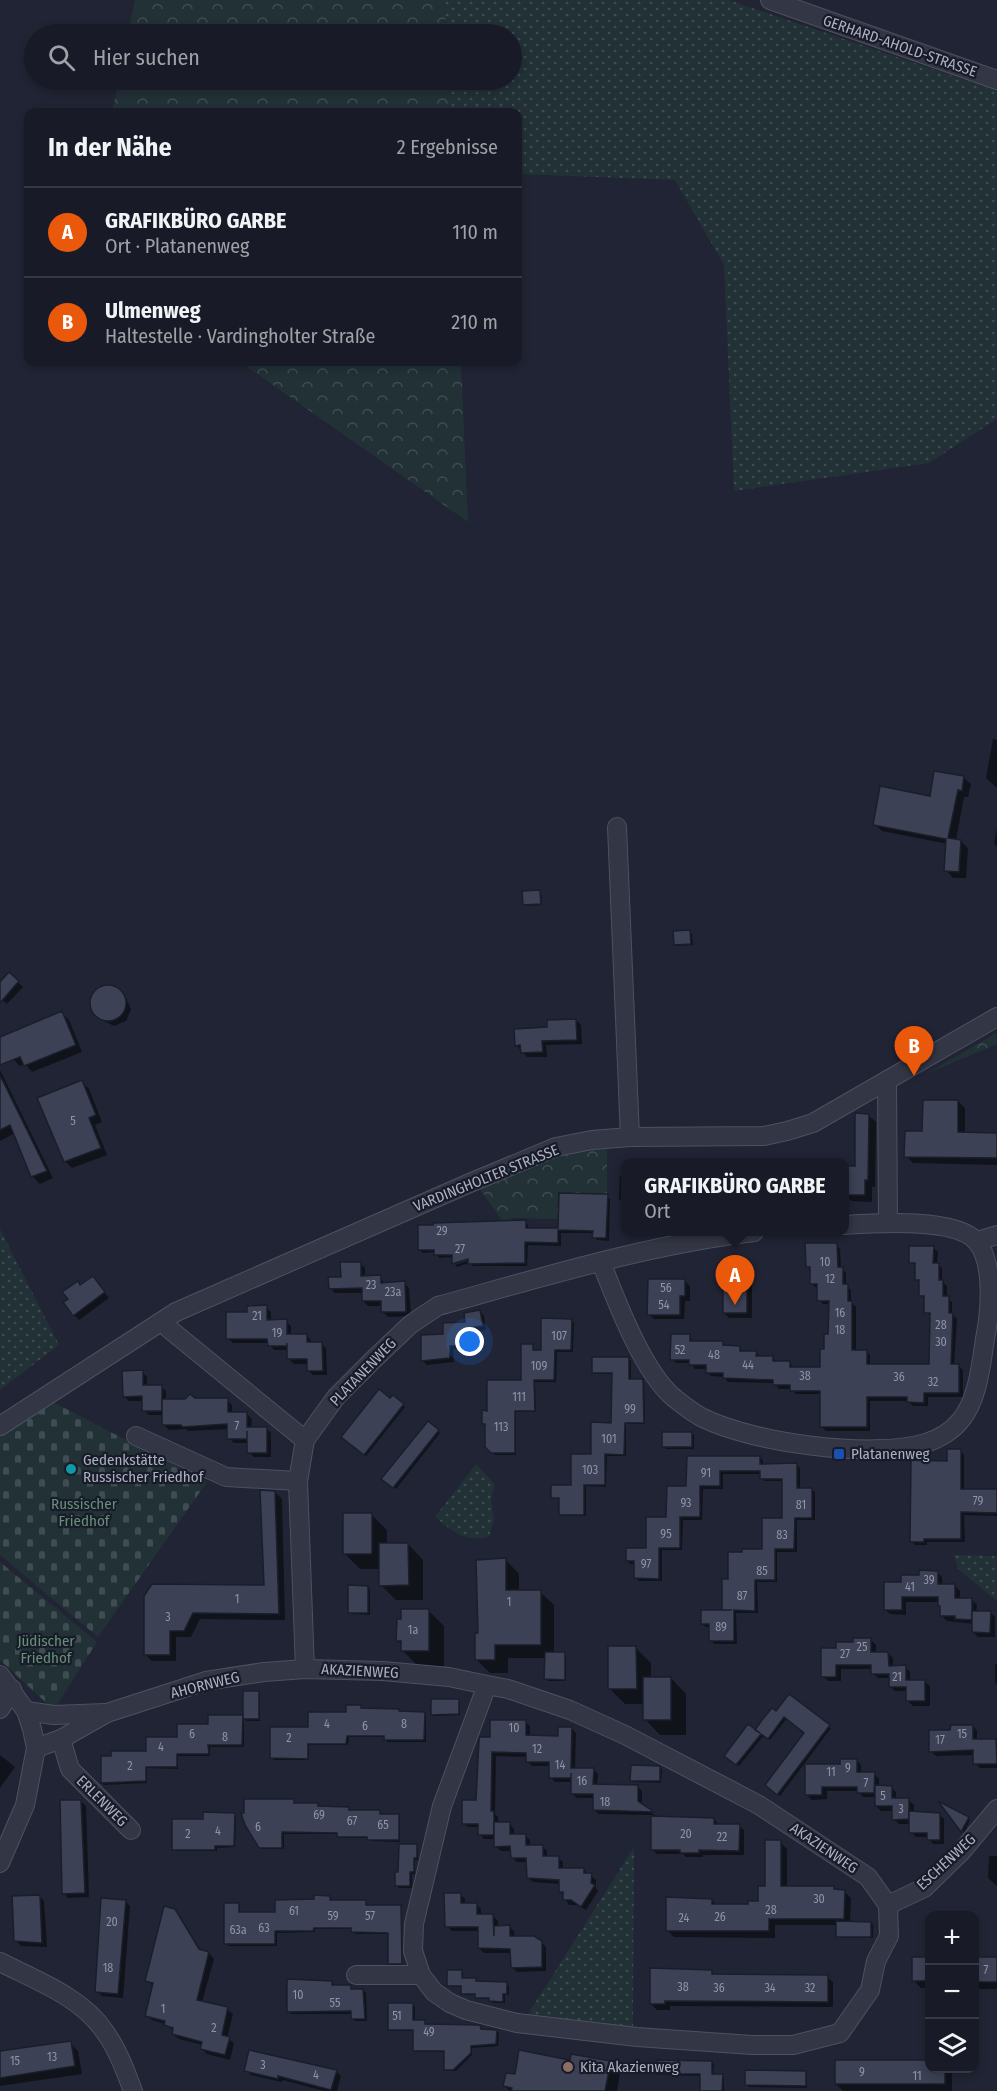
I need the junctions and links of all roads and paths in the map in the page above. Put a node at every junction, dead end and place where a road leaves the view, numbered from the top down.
1 (770, 0) edge
2 (997, 80) edge
3 (616, 827) dead end
4 (997, 1017) edge
5 (887, 1080) junction
6 (630, 1137) junction
7 (888, 1223) junction
8 (849, 1225) edge
9 (997, 1235) edge
10 (728, 1236) edge
11 (977, 1241) junction
12 (601, 1262) junction
13 (168, 1328) dead end
14 (0, 1426) edge
15 (136, 1436) dead end
16 (305, 1440) junction
17 (298, 1481) junction
18 (305, 1669) junction
19 (6, 1682) edge
20 (487, 1685) junction
21 (0, 1709) edge
22 (26, 1712) junction
23 (107, 1713) junction
24 (61, 1739) junction
25 (36, 1748) junction
26 (997, 1809) edge
27 (131, 1830) dead end
28 (0, 1863) edge
29 (888, 1905) junction
30 (0, 1962) edge
31 (356, 1975) dead end
32 (421, 1975) junction
33 (133, 2091) edge

1 - 2 street, GERHARD-AHOLD-STRASSE
3 - 6 street
4 - 5 street, VARDINGHOLTER STRASSE
5 - 6 street, VARDINGHOLTER STRASSE
5 - 7 street
6 - 14 street, VARDINGHOLTER STRASSE
7 - 8 street
7 - 11 street
9 - 11 street
10 - 12 street, PLATANENWEG
11 - 12 street
12 - 16 street, PLATANENWEG
13 - 16 street
15 - 17 street
16 - 17 street, PLATANENWEG
17 - 18 street, PLATANENWEG
18 - 20 street, AKAZIENWEG
18 - 23 street, AHORNWEG
19 - 21 street
19 - 22 street
20 - 29 street, AKAZIENWEG
20 - 32 street
22 - 23 street, AHORNWEG
22 - 25 street
23 - 24 street, AHORNWEG
24 - 25 street, AHORNWEG
24 - 27 street, ERLENWEG
25 - 28 street
26 - 29 street, ESCHENWEG
29 - 32 street
30 - 33 street
31 - 32 street

